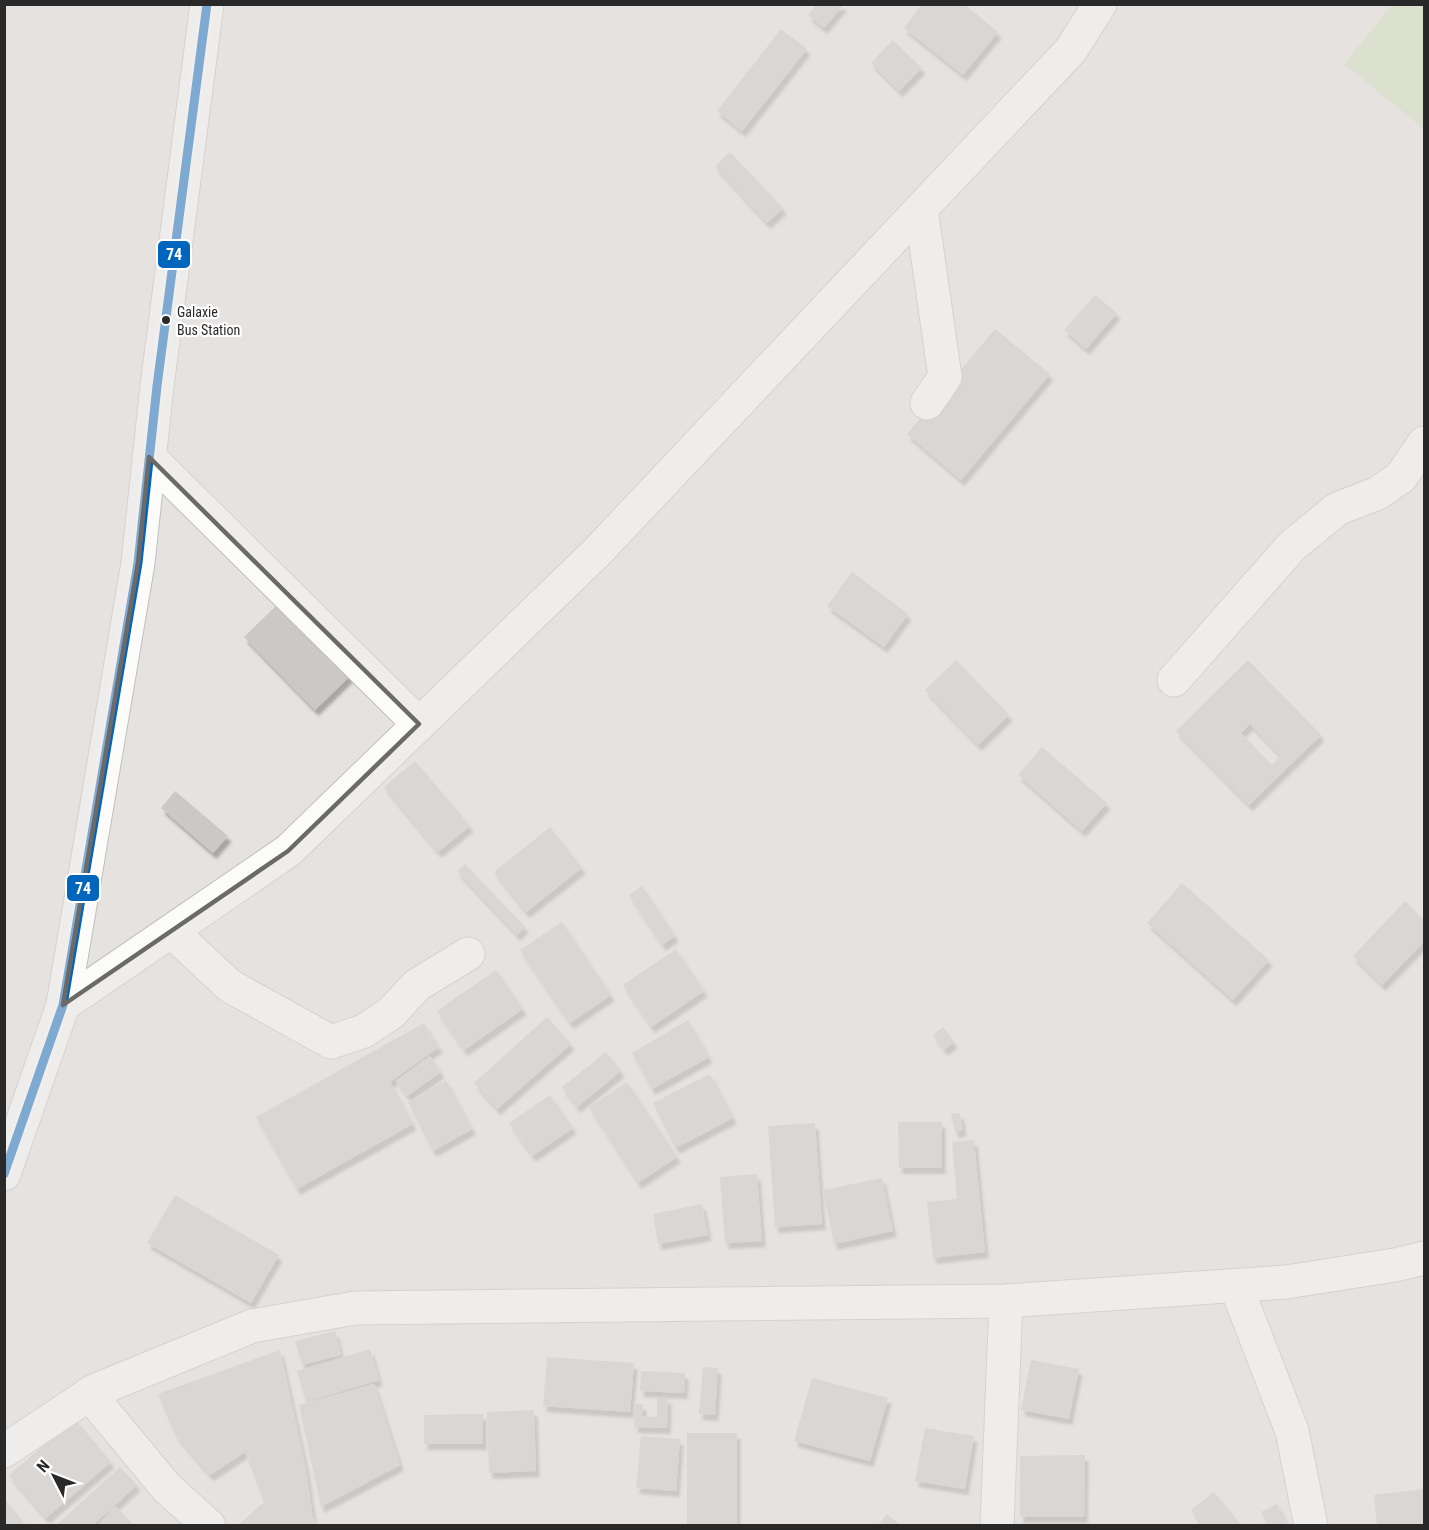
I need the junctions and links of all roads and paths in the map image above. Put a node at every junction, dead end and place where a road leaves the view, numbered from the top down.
1 (207, 4) edge
2 (1100, 4) edge
3 (921, 209) junction
4 (927, 403) dead end
5 (1425, 443) edge
6 (149, 457) junction
7 (1174, 680) dead end
8 (419, 724) junction
9 (171, 932) junction
10 (468, 954) dead end
11 (63, 1005) junction
12 (4, 1174) edge
13 (1425, 1258) edge
14 (1236, 1286) junction
15 (1006, 1301) junction
16 (89, 1394) junction
17 (4, 1451) edge
18 (209, 1526) edge
19 (997, 1526) edge
20 (1311, 1526) edge

1 - 6 street
2 - 3 street
3 - 4 street
3 - 8 street
5 - 7 street
6 - 8 street
6 - 11 street
8 - 9 street
9 - 10 street
9 - 11 street
11 - 12 street
13 - 14 street
14 - 15 street
14 - 20 street
15 - 16 street
15 - 19 street
16 - 17 street
16 - 18 street

